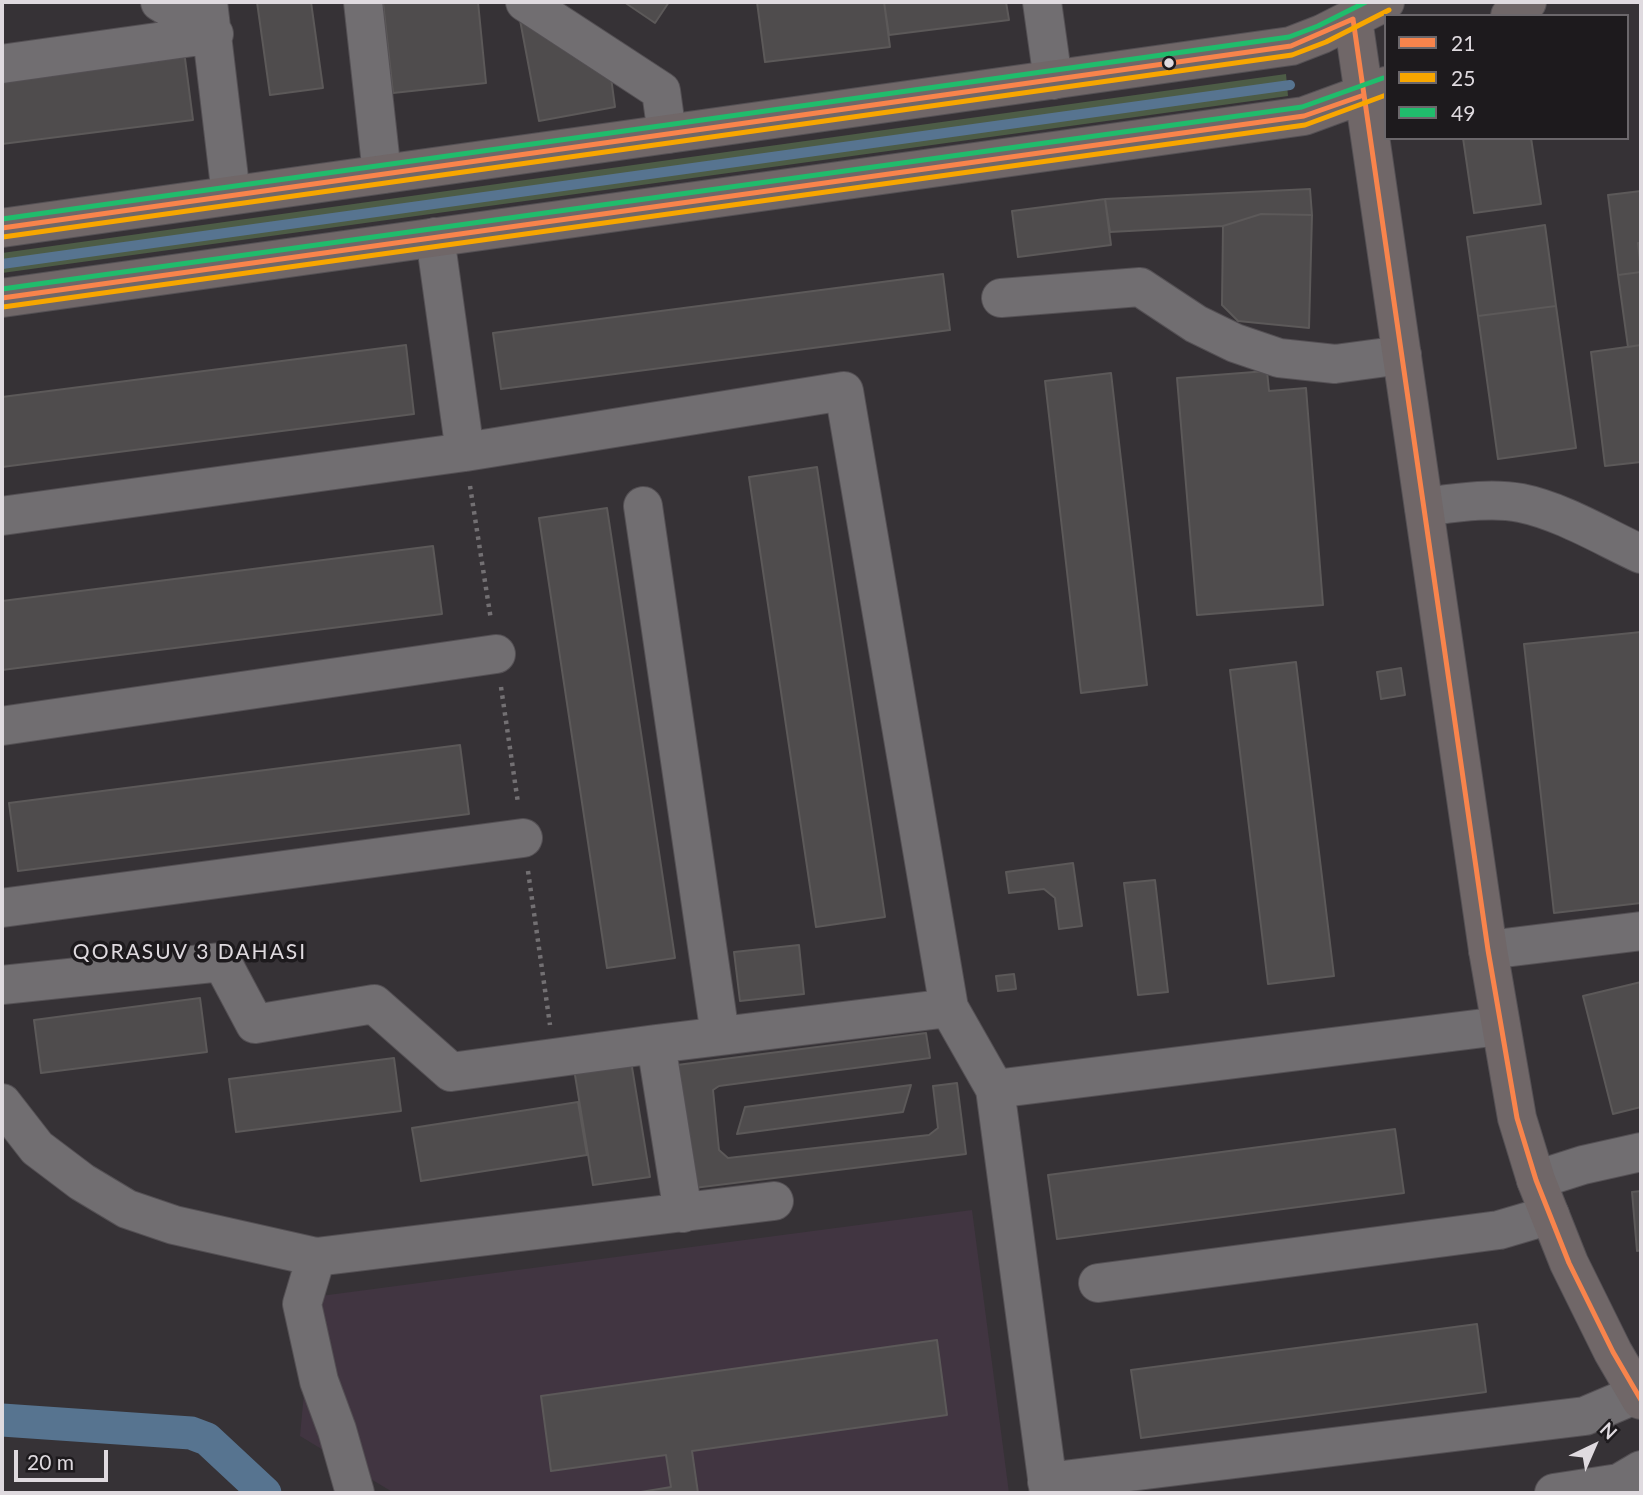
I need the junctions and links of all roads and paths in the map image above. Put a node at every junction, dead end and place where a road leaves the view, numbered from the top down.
1 (160, 2) edge
2 (363, 2) edge
3 (525, 2) edge
4 (1042, 2) edge
5 (1527, 2) edge
6 (1363, 7) edge
7 (1512, 14) edge
8 (211, 18) edge
9 (2, 64) edge
10 (1053, 80) junction
11 (1375, 91) edge
12 (667, 134) junction
13 (382, 174) junction
14 (231, 195) junction
15 (2, 228) edge
16 (435, 237) junction
17 (2, 298) edge
18 (1001, 298) dead end
19 (1402, 355) junction
20 (465, 452) junction
21 (643, 506) dead end
22 (1424, 507) junction
23 (2, 516) edge
24 (1641, 554) edge
25 (496, 654) junction
26 (2, 726) edge
27 (523, 838) junction
28 (2, 908) edge
29 (1641, 931) edge
30 (1488, 950) junction
31 (2, 985) edge
32 (949, 1008) junction
33 (1500, 1027) junction
34 (720, 1035) junction
35 (656, 1044) junction
36 (555, 1057) junction
37 (995, 1089) junction
38 (2, 1103) edge
39 (1641, 1152) edge
40 (1536, 1180) junction
41 (774, 1201) dead end
42 (683, 1213) junction
43 (1550, 1215) junction
44 (316, 1257) junction
45 (1098, 1283) dead end
46 (1639, 1397) edge
47 (1641, 1470) edge
48 (1048, 1488) edge
49 (355, 1493) edge
50 (1555, 1493) edge

1 - 8 street
2 - 13 street
3 - 12 street
4 - 10 street
5 - 7 main road
6 - 10 main road
6 - 11 main road
8 - 9 street
8 - 14 street
10 - 12 main road
11 - 16 main road
11 - 19 main road
12 - 13 main road
13 - 14 main road
14 - 15 main road
16 - 17 main road
16 - 20 street
18 - 19 street
19 - 22 main road
20 - 23 street
20 - 25 path
20 - 32 street
21 - 34 street
22 - 24 street
22 - 30 main road
25 - 26 street
25 - 27 path
27 - 28 street
27 - 36 path
29 - 30 street
30 - 33 main road
31 - 36 street
32 - 34 street
32 - 37 street
33 - 37 street
33 - 40 main road
34 - 35 street
35 - 36 street
35 - 42 street
37 - 48 street
38 - 44 street
39 - 40 street
40 - 43 main road
41 - 42 street
42 - 44 street
43 - 45 street
43 - 46 main road
44 - 49 street
46 - 48 street
47 - 50 street

